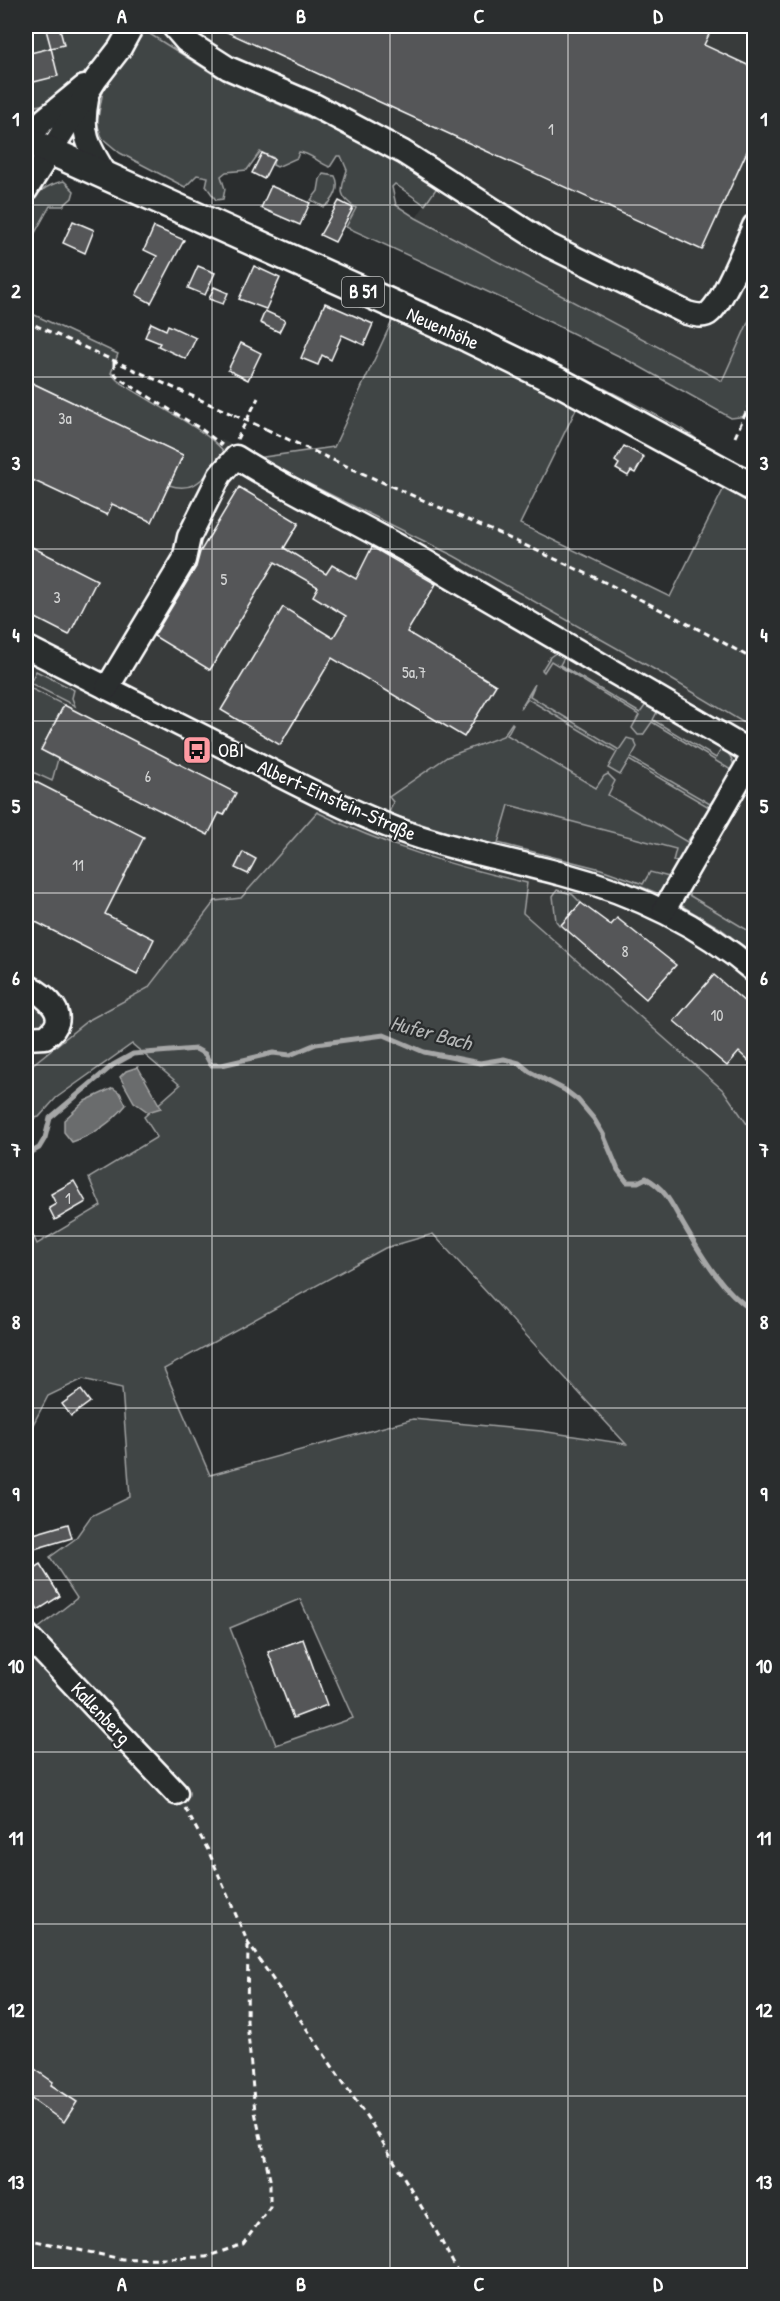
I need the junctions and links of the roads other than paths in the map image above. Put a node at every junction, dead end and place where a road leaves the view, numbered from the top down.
1 (132, 26) edge
2 (173, 26) edge
3 (92, 86) junction
4 (26, 140) edge
5 (51, 152) junction
6 (108, 178) junction
7 (26, 190) edge
8 (754, 226) edge
9 (754, 488) edge
10 (229, 492) dead end
11 (184, 560) junction
12 (26, 647) edge
13 (107, 688) junction
14 (664, 910) junction
15 (754, 971) edge
16 (26, 985) edge
17 (26, 1038) edge
18 (28, 1636) edge
19 (176, 1793) road end

1 - 3 street
2 - 8 street
3 - 4 street
3 - 5 street
3 - 6 street
4 - 5 main road, Neuenhöhe / B 51
5 - 6 main road, Neuenhöhe / B 51
5 - 7 street
6 - 9 main road, Neuenhöhe / B 51
10 - 11 street
11 - 13 street
11 - 14 street
12 - 13 street, Albert-Einstein-Straße
13 - 14 street, Albert-Einstein-Straße
14 - 15 street, Albert-Einstein-Straße
16 - 17 street
18 - 19 street, Kallenberg

